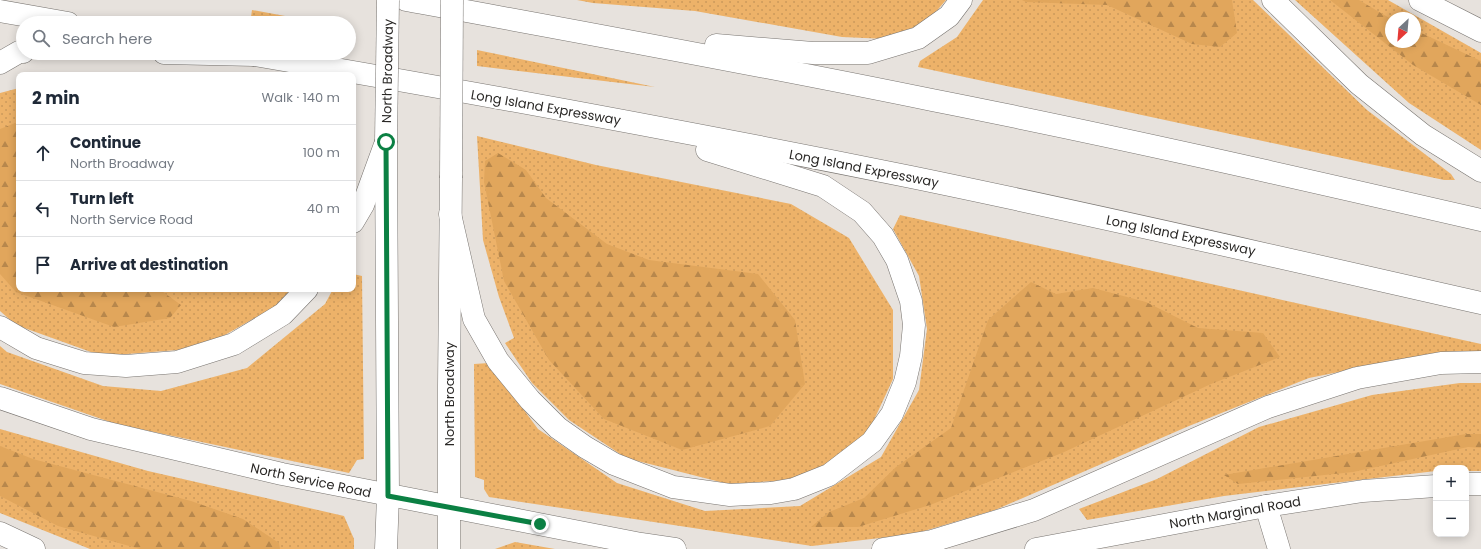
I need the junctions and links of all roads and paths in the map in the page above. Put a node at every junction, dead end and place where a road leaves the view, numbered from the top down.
1 (388, 0) edge
2 (406, 0) edge
3 (452, 0) edge
4 (961, 0) edge
5 (1273, 0) edge
6 (1420, 0) edge
7 (0, 11) edge
8 (28, 16) edge
9 (1481, 31) edge
10 (611, 37) junction
11 (16, 54) edge
12 (283, 60) edge
13 (0, 63) edge
14 (350, 72) edge
15 (356, 73) edge
16 (598, 116) junction
17 (386, 142) junction
18 (1481, 171) edge
19 (450, 214) junction
20 (356, 217) edge
21 (1481, 220) edge
22 (304, 292) edge
23 (1481, 303) edge
24 (0, 326) edge
25 (1481, 362) edge
26 (0, 398) edge
27 (1469, 484) edge
28 (1481, 484) edge
29 (1433, 486) edge
30 (388, 496) junction
31 (1266, 506) junction
32 (449, 507) junction
33 (0, 533) edge
34 (34, 549) edge
35 (386, 549) edge
36 (449, 549) edge
37 (675, 549) edge
38 (883, 549) edge
39 (1036, 549) edge
40 (1278, 549) edge

1 - 17 main road, North Broadway, bridge
2 - 10 main road
3 - 19 main road, North Broadway, bridge
4 - 10 main road
5 - 18 main road
6 - 9 main road
7 - 8 main road
10 - 21 main road
11 - 13 main road
12 - 14 main road, Long Island Expressway
15 - 16 main road, Long Island Expressway
16 - 19 main road
16 - 23 main road, Long Island Expressway
17 - 20 main road
17 - 30 main road, North Broadway
19 - 32 main road, North Broadway
22 - 24 main road
25 - 38 main road
26 - 30 main road, North Service Road
27 - 28 main road
29 - 31 main road, North Marginal Road
30 - 32 main road, North Service Road
30 - 35 main road, North Broadway
31 - 39 main road, North Marginal Road
31 - 40 main road
32 - 36 main road, North Broadway
32 - 37 main road, North Service Road
33 - 34 main road

